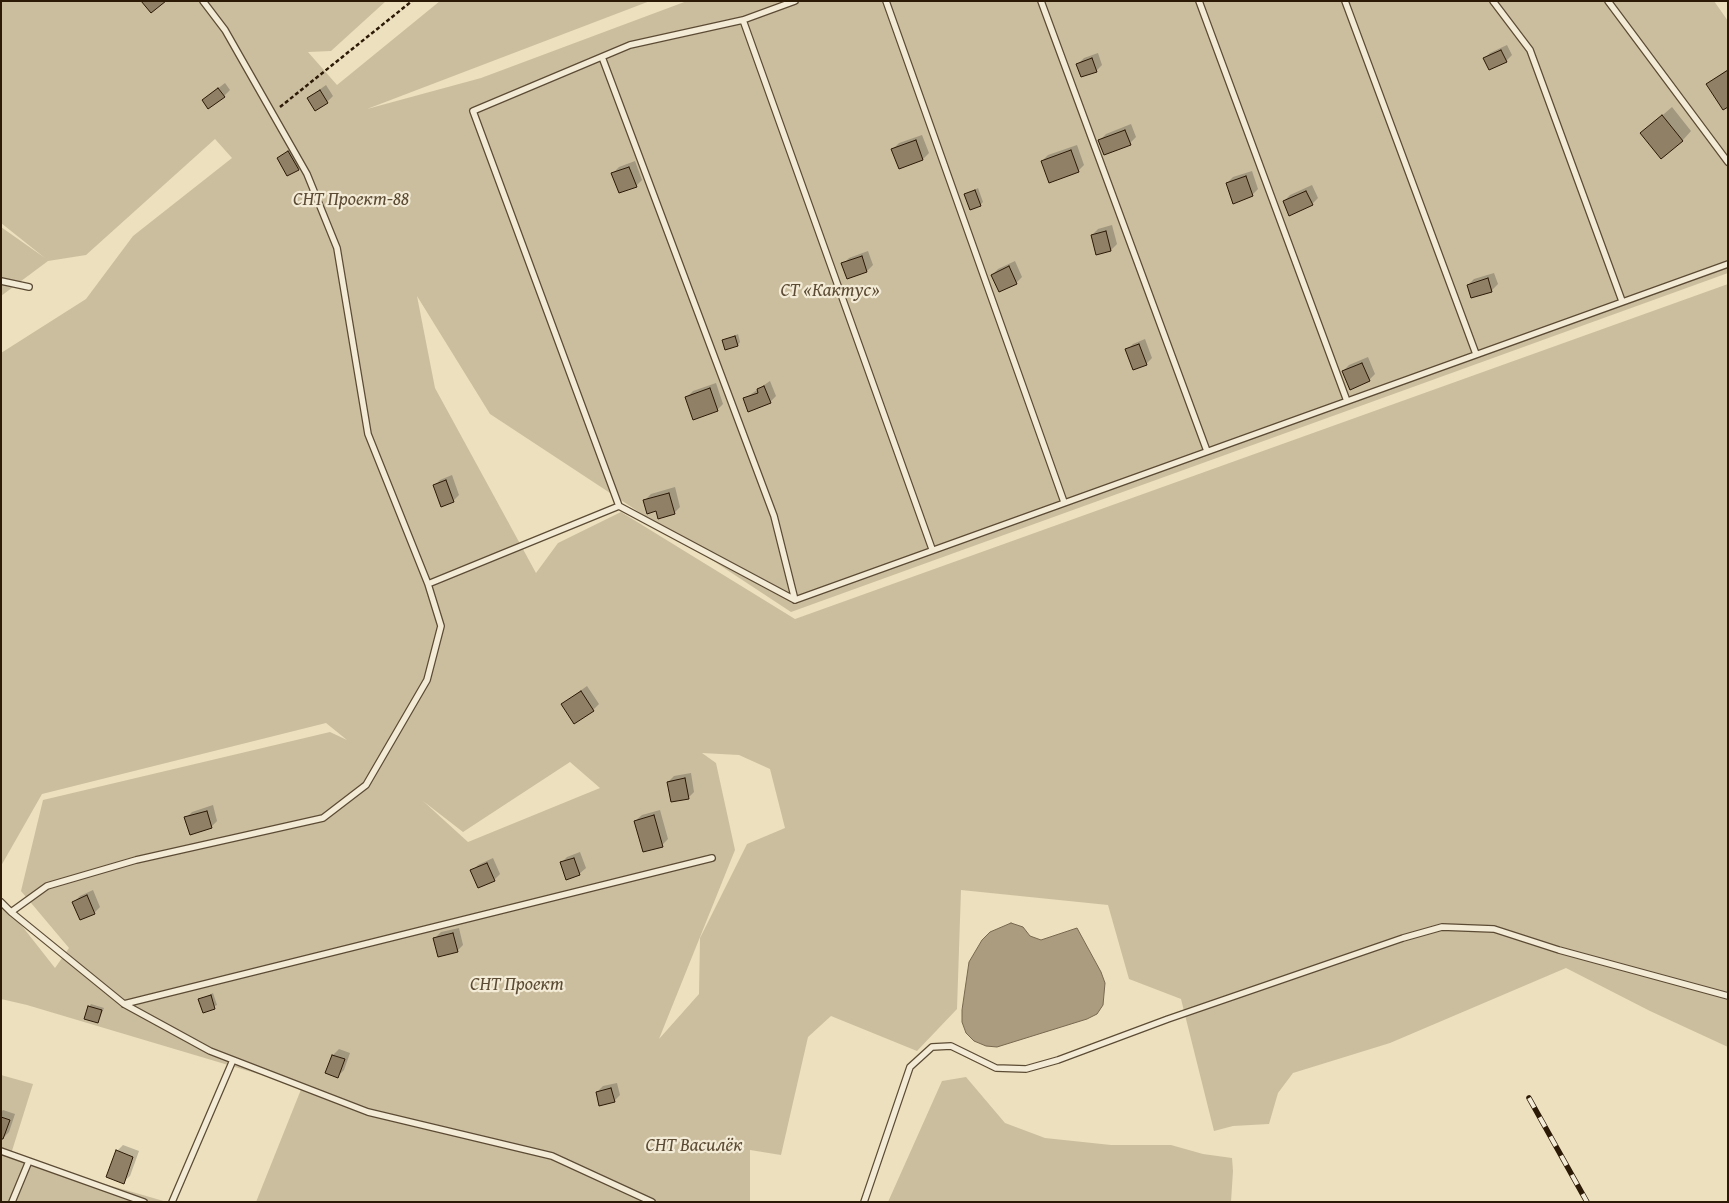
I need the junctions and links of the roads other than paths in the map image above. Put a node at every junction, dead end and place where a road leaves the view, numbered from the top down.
1 (203, 1) edge
2 (795, 1) edge
3 (886, 1) edge
4 (1041, 1) edge
5 (1199, 1) edge
6 (1345, 1) edge
7 (1492, 1) edge
8 (1608, 1) edge
9 (743, 20) junction
10 (602, 57) junction
11 (1728, 162) edge
12 (1728, 264) edge
13 (1, 281) edge
14 (29, 287) dead end
15 (1622, 302) junction
16 (1476, 354) junction
17 (1346, 401) junction
18 (1207, 451) junction
19 (1064, 502) junction
20 (619, 506) junction
21 (932, 549) junction
22 (428, 584) junction
23 (795, 600) junction
24 (712, 858) dead end
25 (1, 902) edge
26 (10, 912) junction
27 (1728, 996) edge
28 (124, 1004) junction
29 (233, 1060) junction
30 (1, 1151) edge
31 (29, 1161) junction
32 (12, 1202) edge
33 (144, 1202) edge
34 (172, 1202) edge
35 (652, 1202) edge
36 (864, 1202) edge

1 - 22 lane
2 - 9 lane
3 - 19 lane
4 - 18 lane
5 - 17 lane
6 - 16 lane
7 - 15 lane
8 - 11 lane
9 - 10 lane
9 - 21 lane
10 - 20 lane
10 - 23 lane
12 - 15 lane
13 - 14 lane
15 - 16 lane
16 - 17 lane
17 - 18 lane
18 - 19 lane
19 - 21 lane
20 - 22 lane
20 - 23 lane
21 - 23 lane
22 - 26 lane
24 - 28 lane
25 - 26 lane
26 - 28 lane
27 - 36 lane
28 - 29 lane
29 - 34 lane
29 - 35 lane
30 - 31 lane
31 - 32 lane
31 - 33 lane

